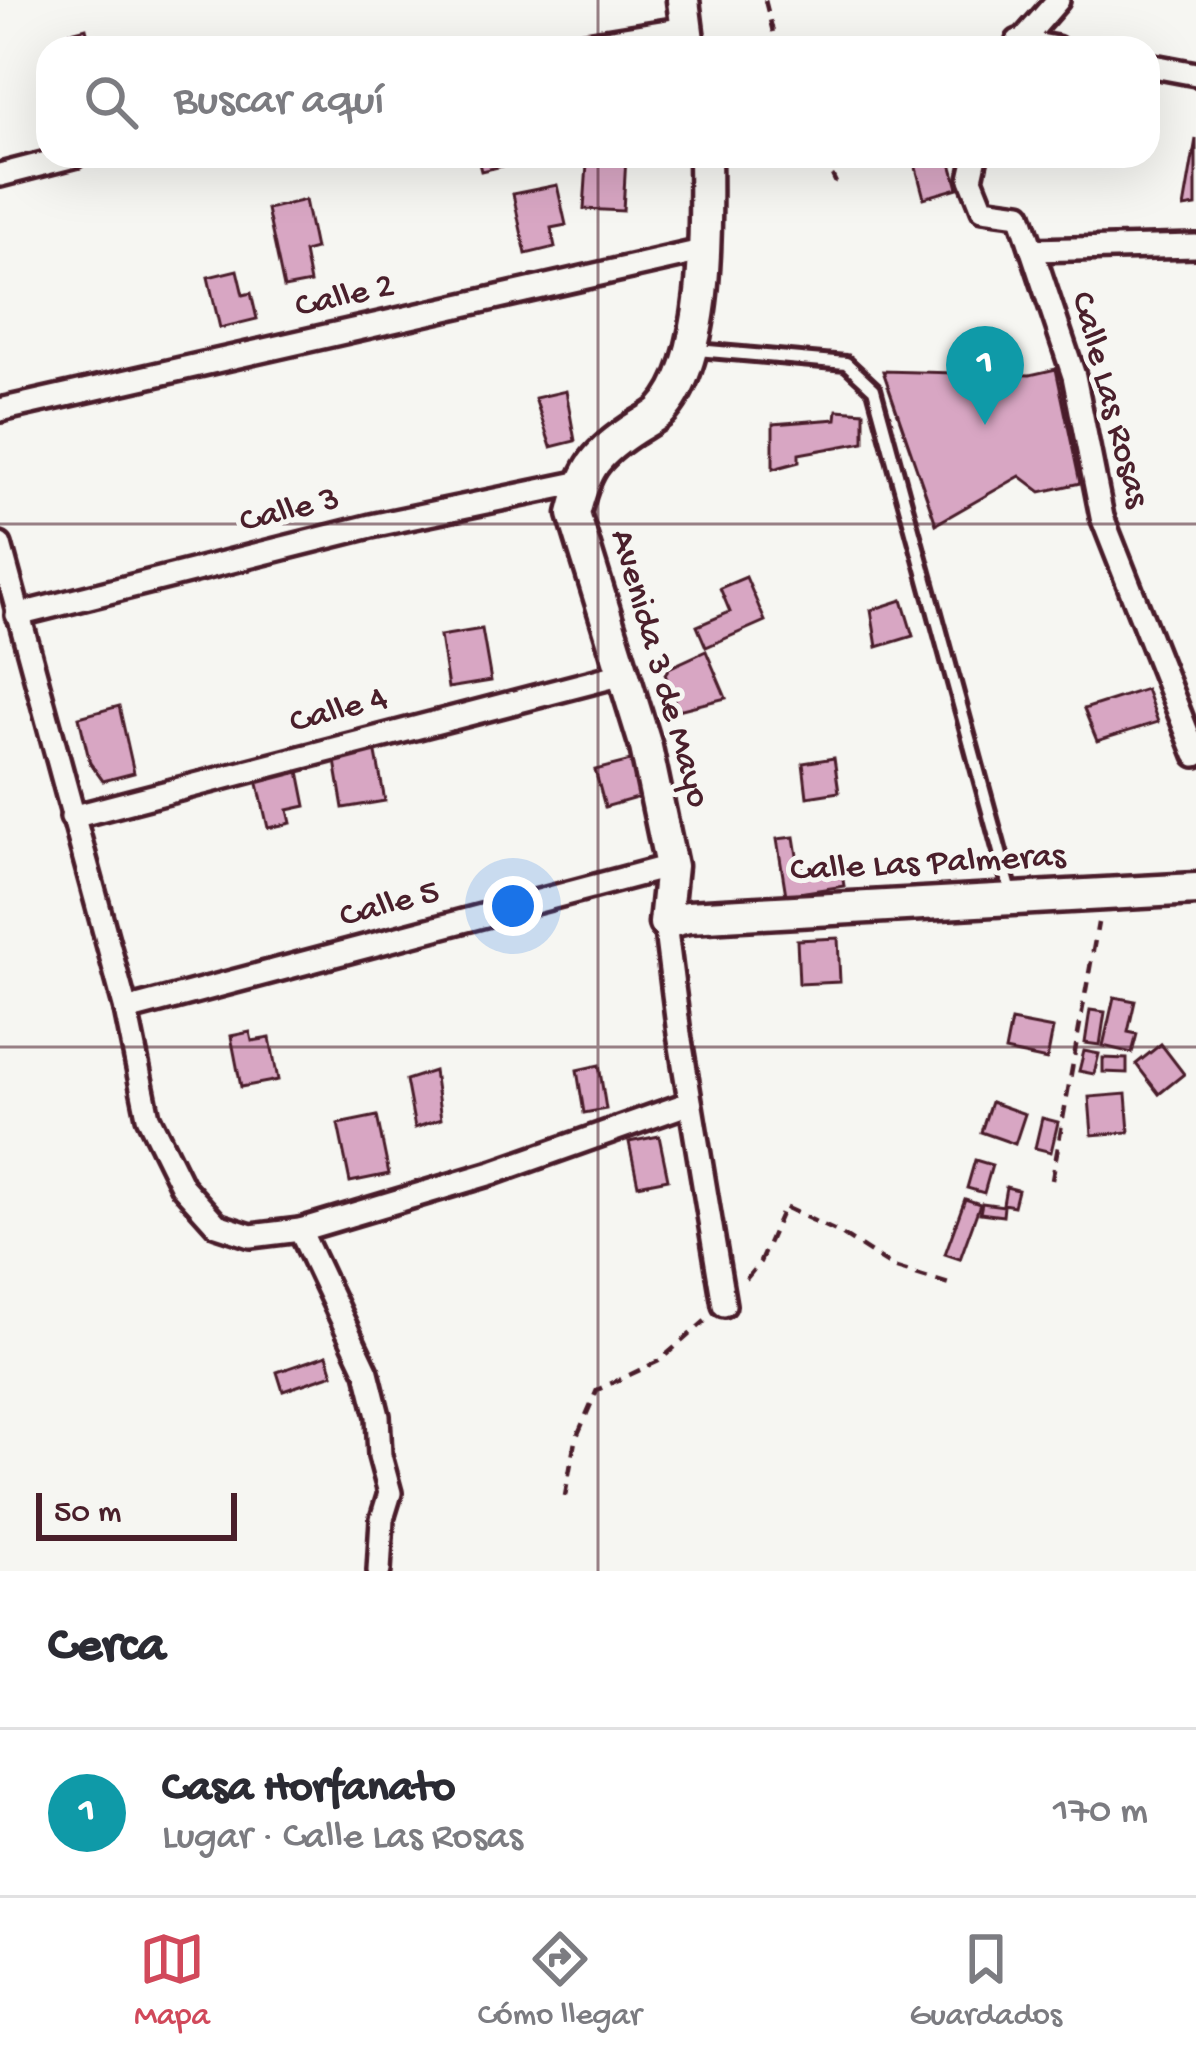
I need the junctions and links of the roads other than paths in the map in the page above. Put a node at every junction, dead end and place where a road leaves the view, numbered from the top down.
1 (1058, 0) edge
2 (686, 25) edge
3 (627, 36) edge
4 (1025, 36) edge
5 (1160, 67) edge
6 (1196, 74) edge
7 (36, 166) edge
8 (706, 168) edge
9 (973, 168) edge
10 (0, 176) edge
11 (1196, 246) edge
12 (706, 250) junction
13 (1032, 250) junction
14 (689, 349) junction
15 (0, 410) edge
16 (582, 482) junction
17 (0, 545) edge
18 (17, 615) junction
19 (623, 674) junction
20 (1187, 711) edge
21 (1196, 754) edge
22 (72, 817) junction
23 (671, 866) junction
24 (1196, 889) edge
25 (1013, 899) junction
26 (665, 923) junction
27 (126, 1010) junction
28 (690, 1103) junction
29 (300, 1230) junction
30 (724, 1305) dead end
31 (379, 1571) edge

1 - 4 street
2 - 3 street
5 - 6 street
7 - 10 street
8 - 12 street
9 - 13 street, Calle Las Rosas
11 - 13 street
12 - 14 street
12 - 15 street, Calle 2
13 - 20 street, Calle Las Rosas
14 - 16 street
14 - 25 lane
16 - 18 street, Calle 3
16 - 19 street, Avenida 3 de Mayo
17 - 18 street
18 - 22 street
19 - 22 street, Calle 4
19 - 23 street, Avenida 3 de Mayo
20 - 21 street, Calle Las Rosas
22 - 27 street
23 - 26 street, Avenida 3 de Mayo
23 - 27 street, Calle 5
24 - 25 street, Calle Las Palmeras
25 - 26 street, Calle Las Palmeras
26 - 28 street, Avenida 3 de Mayo
27 - 29 street
28 - 29 street
28 - 30 street, Avenida 3 de Mayo
29 - 31 street

